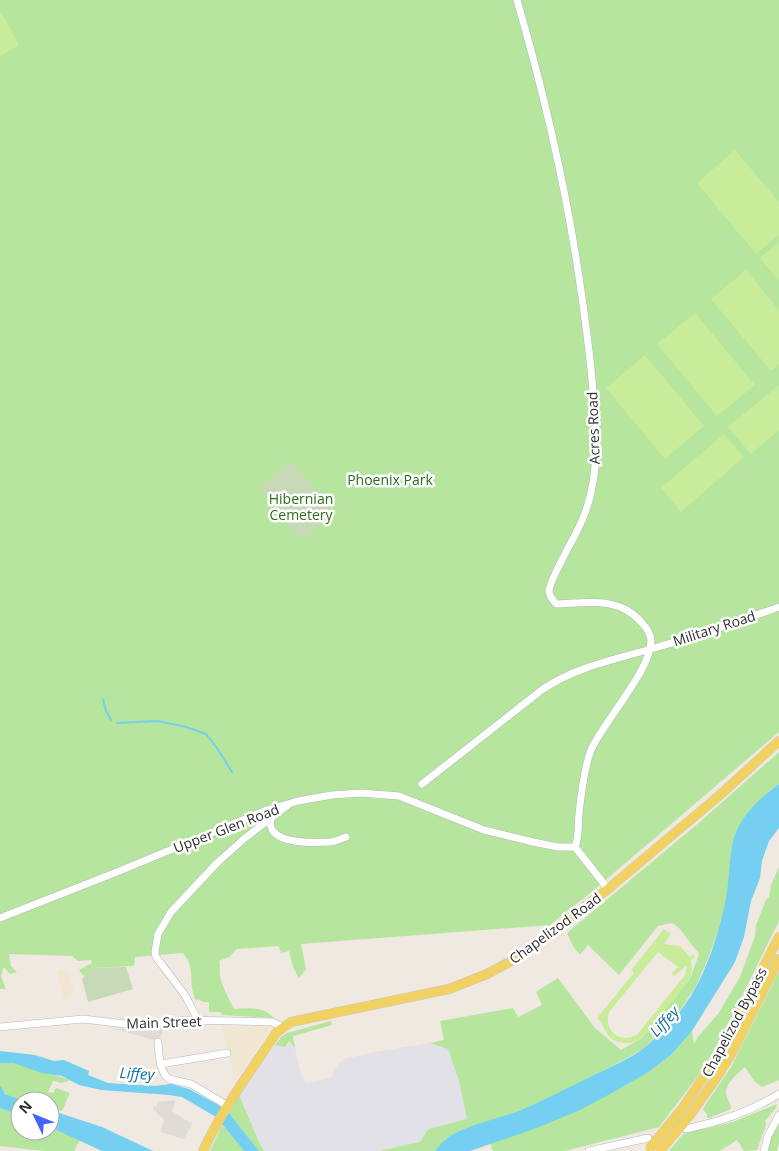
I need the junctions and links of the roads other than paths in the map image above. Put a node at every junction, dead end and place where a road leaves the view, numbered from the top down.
1 (517, 0) edge
2 (779, 607) edge
3 (650, 650) junction
4 (779, 741) edge
5 (422, 784) dead end
6 (290, 804) junction
7 (271, 818) junction
8 (346, 837) dead end
9 (575, 847) junction
10 (608, 889) junction
11 (0, 918) edge
12 (779, 937) edge
13 (779, 959) edge
14 (198, 1020) junction
15 (283, 1027) junction
16 (0, 1028) edge
17 (158, 1042) dead end
18 (227, 1053) dead end
19 (161, 1064) junction
20 (779, 1094) edge
21 (227, 1108) junction
22 (779, 1115) edge
23 (686, 1129) dead end
24 (648, 1138) dead end
25 (648, 1149) edge
26 (203, 1151) edge
27 (589, 1151) edge
28 (660, 1151) edge
29 (764, 1151) edge

1 - 3 street, Acres Road
2 - 3 street, Military Road
3 - 5 street, Military Road
3 - 9 street
4 - 10 main road, Chapelizod Road
6 - 7 street
6 - 9 street, Upper Glen Road
6 - 11 street, Upper Glen Road
7 - 8 street
7 - 14 street
9 - 10 street
10 - 15 main road, Chapelizod Road
12 - 25 main road, Chapelizod Bypass, bridge
13 - 28 main road, Chapelizod Bypass, bridge
14 - 15 street, Main Street
14 - 16 street, Main Street
15 - 21 main road
17 - 19 street
18 - 19 street
19 - 21 street
20 - 23 street
21 - 26 main road
22 - 29 street
24 - 27 street

